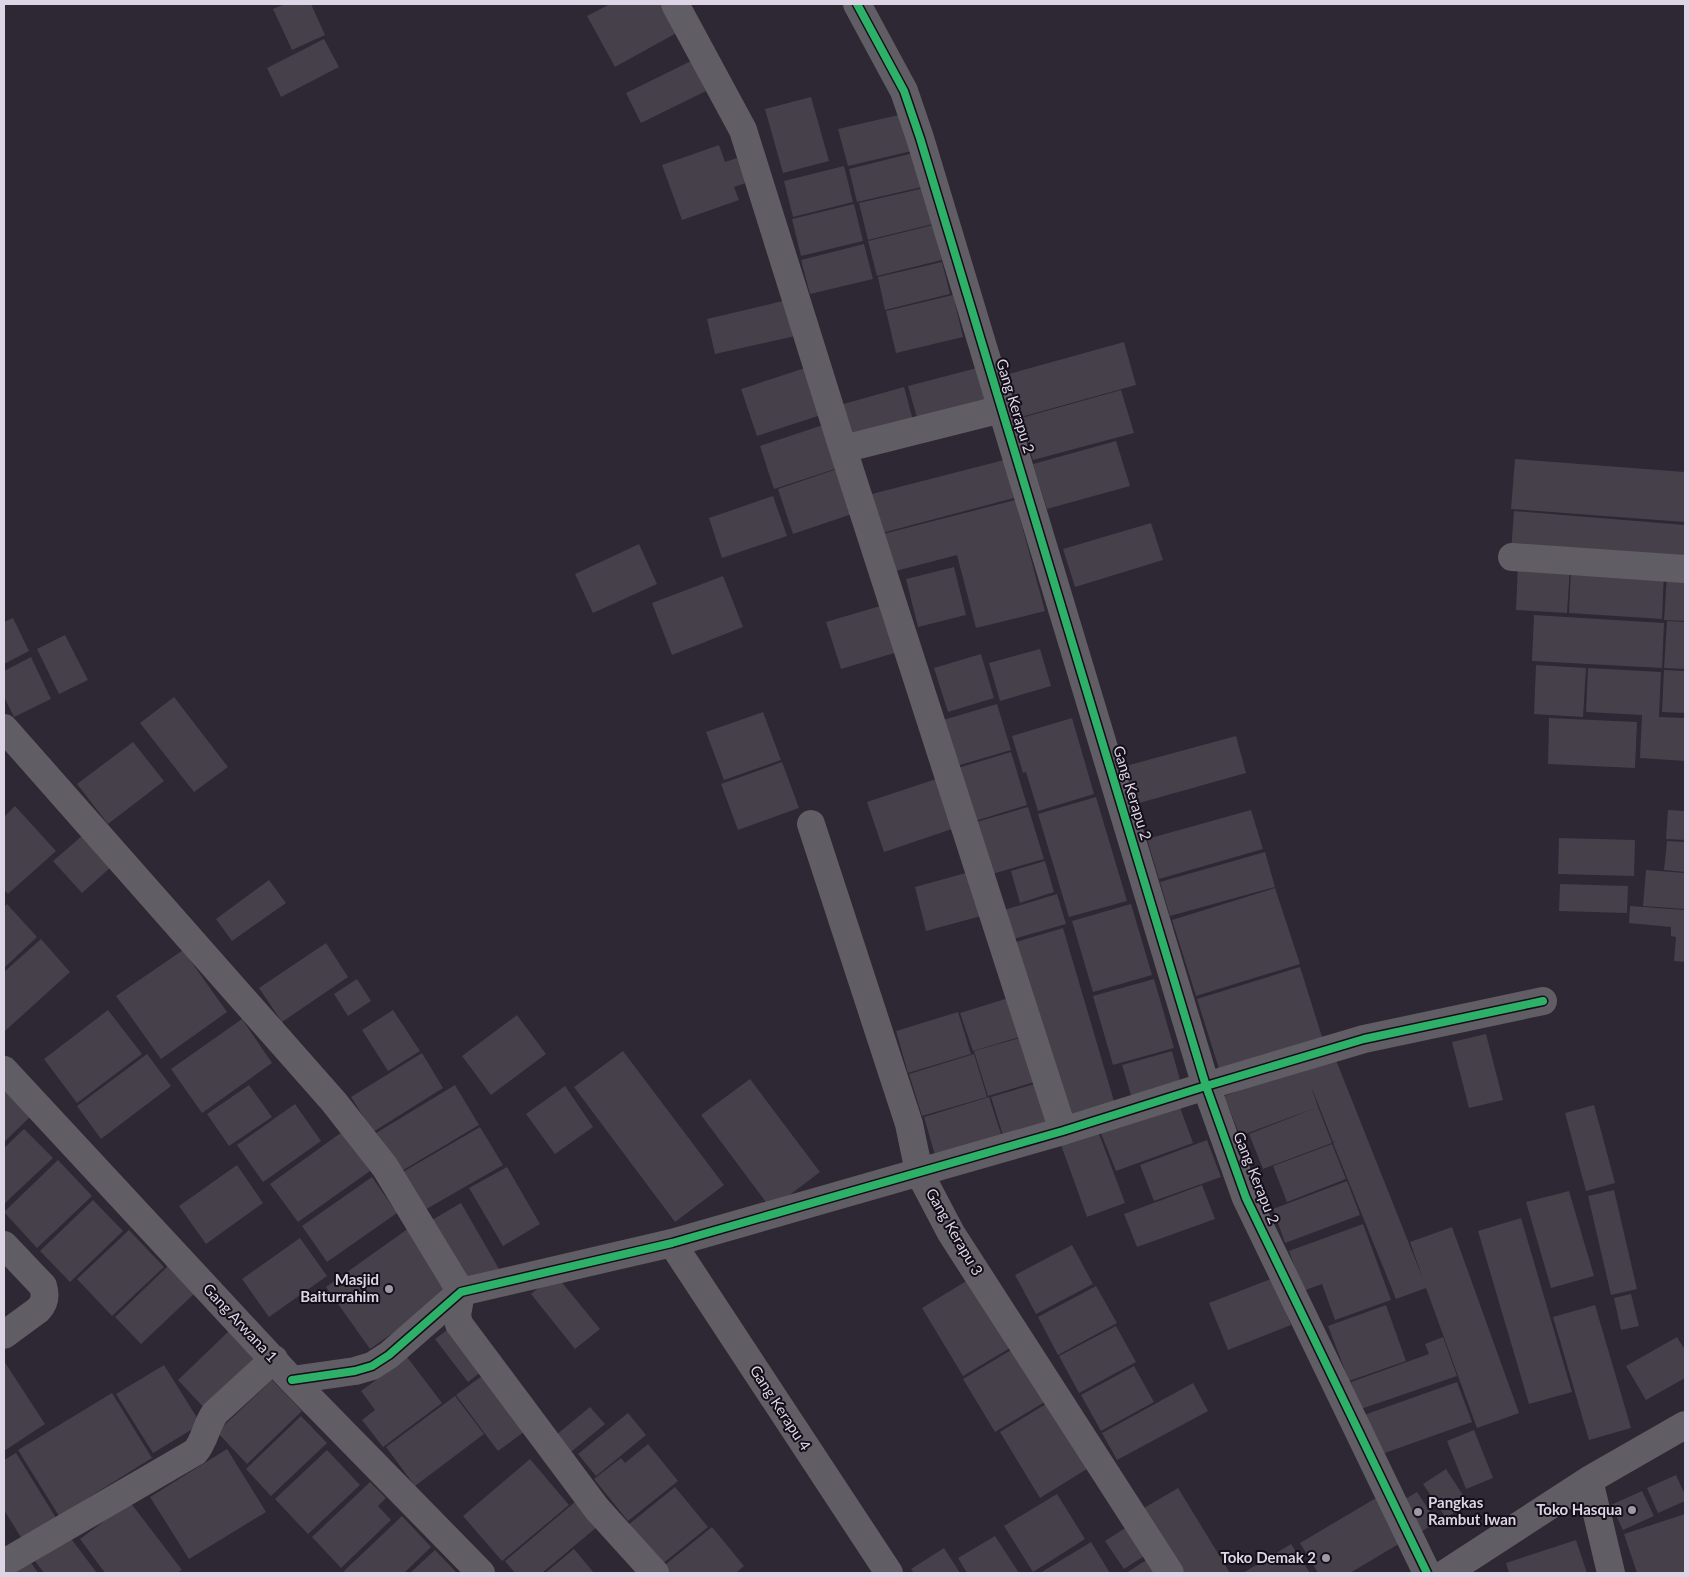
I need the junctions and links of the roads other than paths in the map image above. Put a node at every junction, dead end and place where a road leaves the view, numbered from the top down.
1 (674, 4) edge
2 (858, 4) edge
3 (1002, 409) junction
4 (843, 449) junction
5 (1512, 557) dead end
6 (1685, 569) edge
7 (4, 728) edge
8 (811, 824) dead end
9 (1543, 1001) dead end
10 (4, 1070) edge
11 (1206, 1086) junction
12 (1063, 1131) junction
13 (919, 1172) junction
14 (672, 1243) junction
15 (4, 1245) edge
16 (461, 1292) junction
17 (4, 1335) edge
18 (274, 1359) junction
19 (292, 1380) junction
20 (1685, 1425) edge
21 (1589, 1480) junction
22 (4, 1563) edge
23 (481, 1573) edge
24 (655, 1573) edge
25 (889, 1573) edge
26 (1170, 1573) edge
27 (1427, 1573) edge
28 (1446, 1573) edge
29 (1611, 1573) edge

1 - 4 street
2 - 3 street, Gang Kerapu 2
3 - 4 street
3 - 11 street, Gang Kerapu 2
4 - 12 street
5 - 6 street
7 - 16 street
8 - 13 street, Gang Kerapu 3
9 - 11 street
10 - 18 street, Gang Arwana 1
11 - 12 street
11 - 27 street, Gang Kerapu 2
12 - 13 street
13 - 14 street
13 - 26 street, Gang Kerapu 3
14 - 16 street
14 - 25 street, Gang Kerapu 4
15 - 17 street
16 - 19 street
16 - 24 street
18 - 19 street, Gang Arwana 1
18 - 22 street
19 - 23 street, Gang Arwana 1
20 - 21 street
21 - 28 street
21 - 29 street

